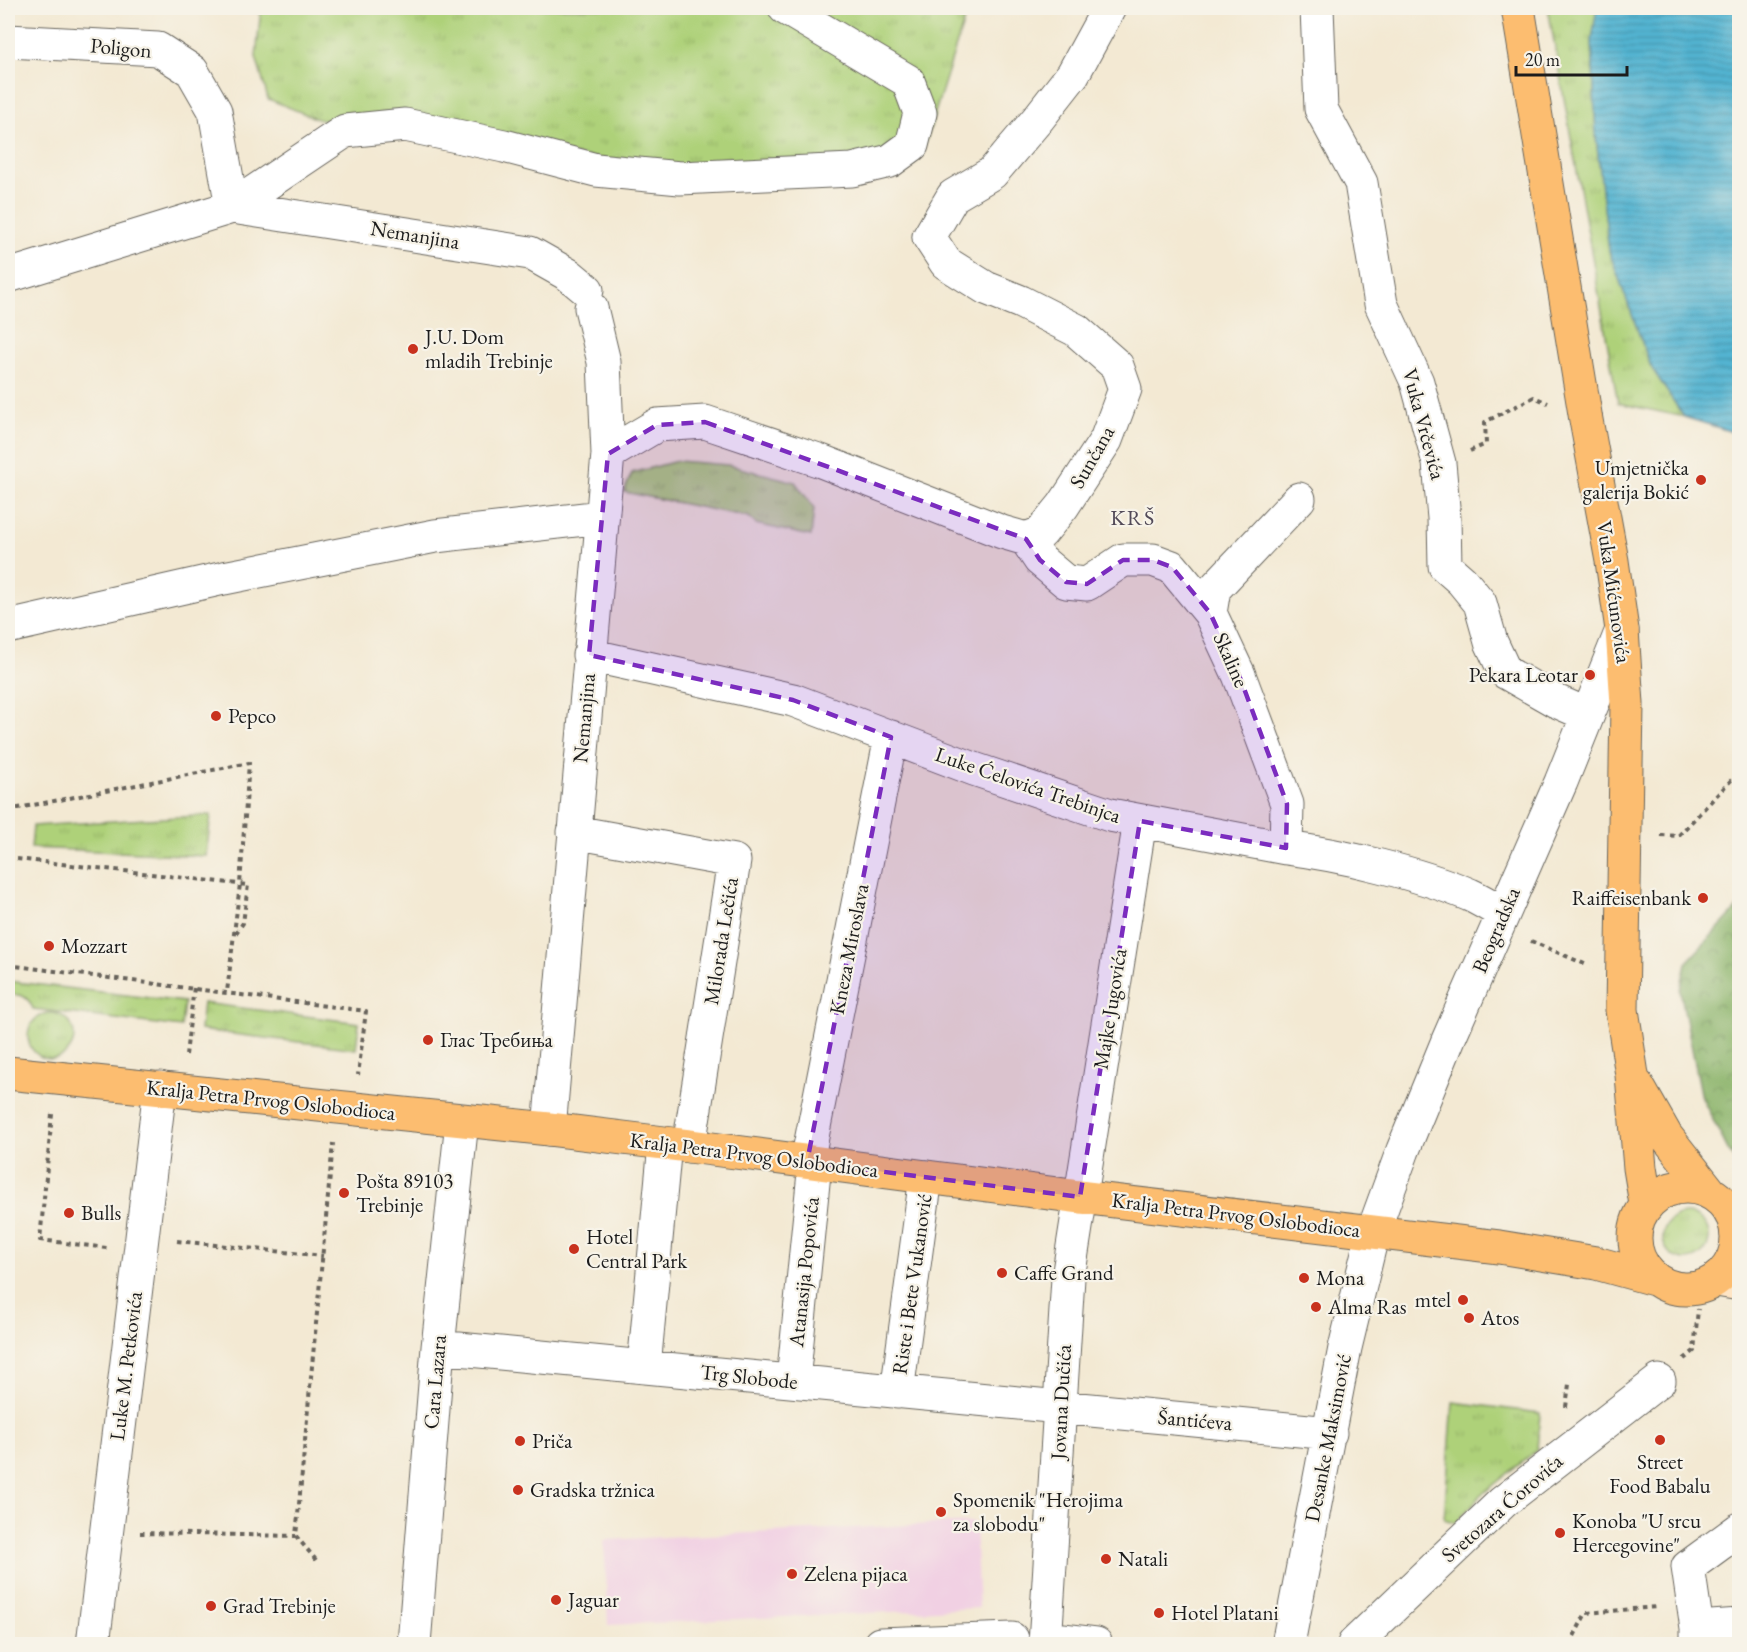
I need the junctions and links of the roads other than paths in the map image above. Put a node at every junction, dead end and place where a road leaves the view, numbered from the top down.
1 (785, 8) edge
2 (1109, 8) edge
3 (1130, 8) edge
4 (1317, 8) edge
5 (1518, 8) edge
6 (8, 41) edge
7 (1074, 74) junction
8 (232, 207) junction
9 (8, 276) edge
10 (608, 454) junction
11 (1299, 499) dead end
12 (602, 517) junction
13 (1026, 539) junction
14 (1210, 612) junction
15 (8, 627) edge
16 (1622, 630) junction
17 (589, 655) junction
18 (1588, 715) junction
19 (891, 737) junction
20 (1140, 821) junction
21 (574, 832) junction
22 (1286, 848) junction
23 (1503, 913) junction
24 (8, 1073) edge
25 (1632, 1075) junction
26 (160, 1088) junction
27 (462, 1121) junction
28 (549, 1129) junction
29 (677, 1145) junction
30 (811, 1162) junction
31 (926, 1177) junction
32 (1710, 1192) junction
33 (1080, 1197) junction
34 (1646, 1204) junction
35 (1373, 1232) junction
36 (1634, 1235) junction
37 (1738, 1235) edge
38 (1499, 1247) junction
39 (1654, 1279) junction
40 (1718, 1289) edge
41 (438, 1347) junction
42 (644, 1367) junction
43 (793, 1381) junction
44 (1659, 1381) dead end
45 (897, 1392) junction
46 (1061, 1407) junction
47 (1330, 1433) junction
48 (1740, 1529) edge
49 (1740, 1625) edge
50 (1696, 1629) edge
51 (1012, 1639) dead end
52 (1046, 1641) edge
53 (93, 1644) edge
54 (414, 1644) edge
55 (880, 1644) edge
56 (1096, 1644) edge
57 (1287, 1644) edge
58 (1354, 1644) edge

1 - 8 street
2 - 7 street, Sunčana
3 - 7 street
4 - 18 street, Vuka Vrčevića
5 - 16 main road, Vuka Mićunovića
6 - 8 street, Poligon
7 - 13 street, Sunčana
8 - 9 street
8 - 10 street, Nemanjina
10 - 12 street, Nemanjina
10 - 13 street
11 - 14 street, Skaline
12 - 15 street
12 - 17 street, Nemanjina
13 - 14 street
14 - 22 street, Skaline
16 - 18 street, Beogradska
16 - 25 main road, Vuka Mićunovića
17 - 19 street, Luke Ćelovića Trebinjca
17 - 21 street, Nemanjina
18 - 23 street, Beogradska
19 - 20 street, Luke Ćelovića Trebinjca
19 - 30 street, Kneza Miroslava
20 - 22 street, Luke Ćelovića Trebinjca
20 - 33 street, Majke Jugovića
21 - 28 street, Nemanjina
21 - 29 street, Milorada Lečića
22 - 23 street, Luke Ćelovića Trebinjca
23 - 35 street, Beogradska
24 - 26 main road, Kralja Petra Prvog Oslobodioca
25 - 32 main road, Vuka Mićunovića
25 - 34 main road, Vuka Mićunovića
26 - 27 main road, Kralja Petra Prvog Oslobodioca
26 - 53 street, Luke M. Petkovića
27 - 28 main road, Kralja Petra Prvog Oslobodioca
27 - 41 street, Cara Lazara
28 - 29 main road, Kralja Petra Prvog Oslobodioca
29 - 30 main road, Kralja Petra Prvog Oslobodioca
29 - 42 street
30 - 31 main road, Kralja Petra Prvog Oslobodioca
30 - 43 street, Atanasija Popovića
31 - 33 main road, Kralja Petra Prvog Oslobodioca
31 - 45 street, Riste i Bete Vukanović
32 - 34 main road
32 - 37 main road
33 - 35 main road, Kralja Petra Prvog Oslobodioca
33 - 46 street, Jovana Dučića
34 - 36 main road
35 - 38 main road, Kralja Petra Prvog Oslobodioca
35 - 47 street, Desanke Maksimović
36 - 38 main road
36 - 39 main road
37 - 40 main road
38 - 39 main road
39 - 40 main road
41 - 42 street, Trg Slobode
41 - 54 street, Cara Lazara
42 - 43 street, Trg Slobode
43 - 45 street, Trg Slobode
44 - 58 street, Svetozara Ćorovića
45 - 46 street, Trg Slobode
46 - 47 street, Šantićeva
46 - 52 street, Jovana Dučića
47 - 57 street, Desanke Maksimović
48 - 50 street
49 - 50 street
51 - 55 street
52 - 56 street

